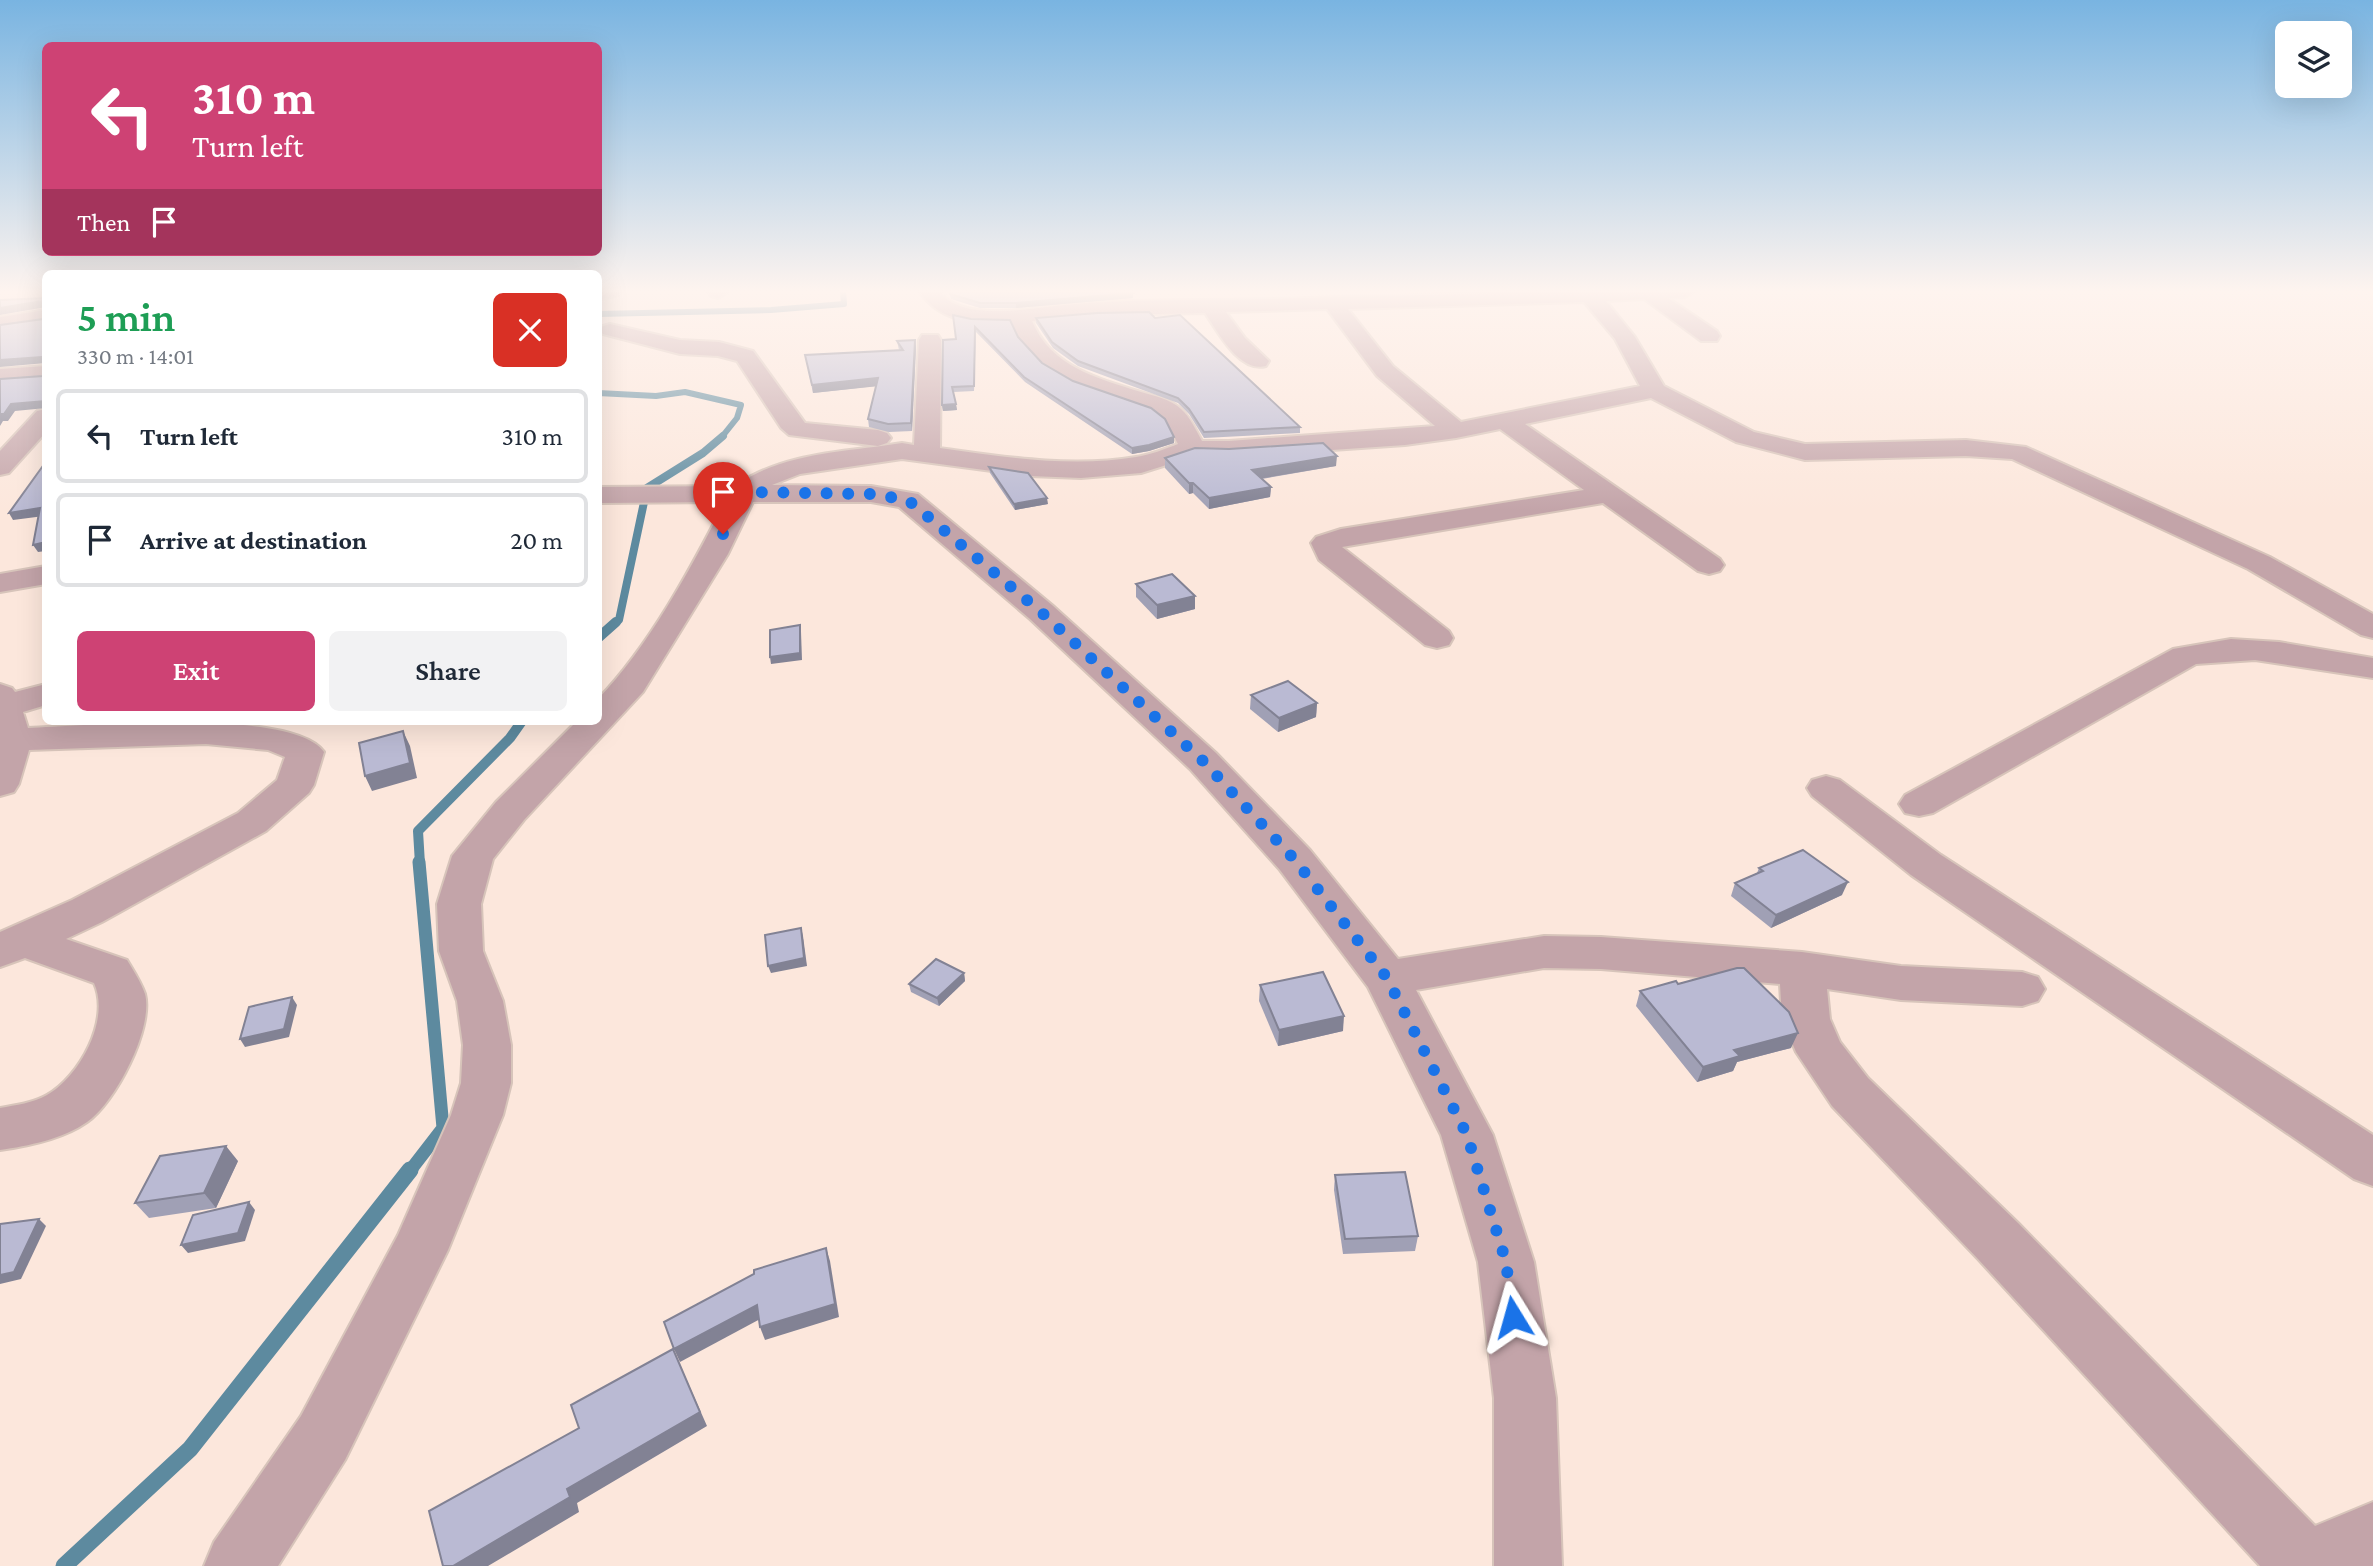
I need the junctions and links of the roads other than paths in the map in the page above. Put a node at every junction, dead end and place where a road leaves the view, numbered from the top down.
1 (751, 364) edge
2 (927, 364) edge
3 (1052, 364) edge
4 (1380, 364) edge
5 (1641, 364) edge
6 (42, 373) edge
7 (0, 376) edge
8 (1654, 390) junction
9 (42, 420) edge
10 (1503, 421) junction
11 (1456, 431) junction
12 (1193, 448) junction
13 (42, 451) edge
14 (914, 453) junction
15 (5, 461) edge
16 (744, 492) junction
17 (1609, 494) junction
18 (604, 495) edge
19 (1709, 565) dead end
20 (42, 576) edge
21 (0, 583) edge
22 (2373, 628) edge
23 (1437, 638) dead end
24 (2373, 668) edge
25 (42, 696) edge
26 (6, 714) edge
27 (602, 716) edge
28 (42, 717) edge
29 (122, 725) edge
30 (593, 725) edge
31 (0, 784) edge
32 (1826, 788) dead end
33 (1919, 804) dead end
34 (12, 946) edge
35 (1802, 969) junction
36 (1387, 978) junction
37 (2022, 989) dead end
38 (0, 1129) edge
39 (2373, 1163) edge
40 (2373, 1536) edge
41 (2302, 1565) edge
42 (237, 1566) edge
43 (1528, 1566) edge

1 - 14 street
2 - 14 street
3 - 12 street
4 - 11 street
5 - 8 street
6 - 7 street
8 - 10 street
8 - 22 street
9 - 15 street
10 - 11 street
10 - 17 street
11 - 12 street
12 - 14 street
13 - 15 street
14 - 16 street
16 - 18 street
16 - 27 street
16 - 36 street
17 - 19 street
17 - 23 street
20 - 21 street
24 - 33 street
25 - 26 street
26 - 28 street
26 - 31 street
29 - 34 street
30 - 42 street
32 - 39 street
34 - 38 street
35 - 36 street
35 - 37 street
35 - 41 street
36 - 43 street
40 - 41 street

